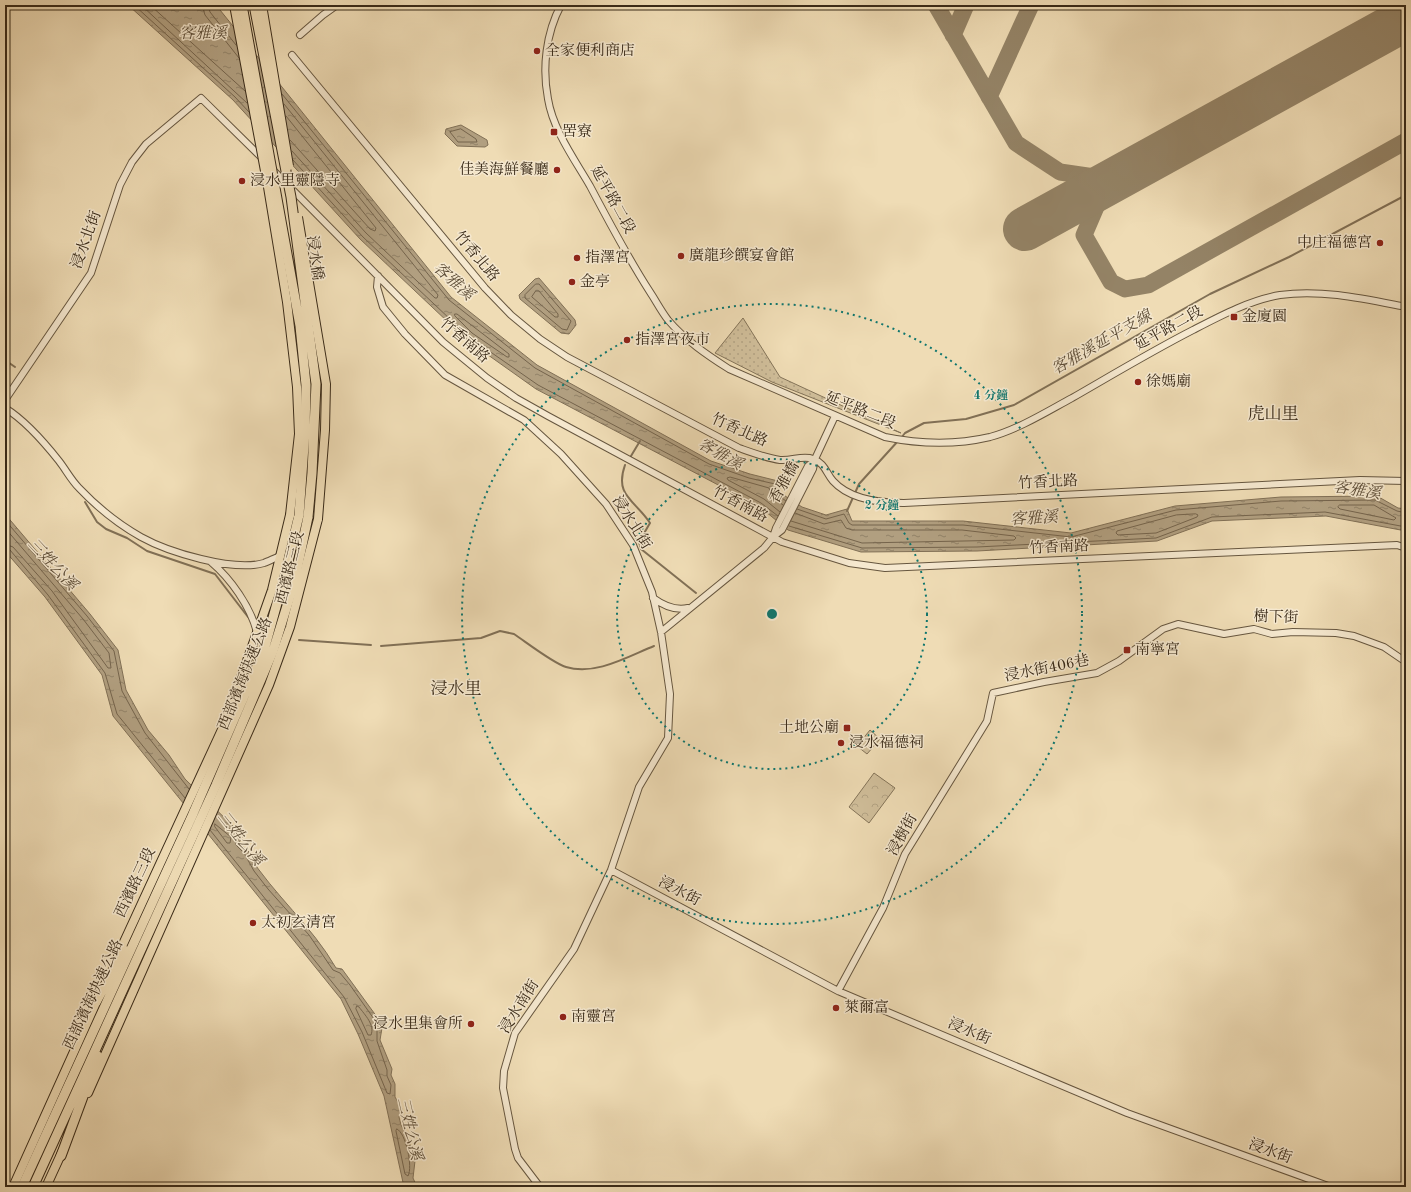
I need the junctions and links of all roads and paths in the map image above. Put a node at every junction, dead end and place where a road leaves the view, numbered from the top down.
1 (234, 5) edge
2 (242, 5) edge
3 (254, 5) edge
4 (337, 5) edge
5 (561, 5) edge
6 (263, 8) edge
7 (300, 35) dead end
8 (292, 55) dead end
9 (201, 98) joint
10 (378, 276) junction
11 (1406, 307) edge
12 (5, 400) edge
13 (5, 408) edge
14 (835, 416) junction
15 (815, 459) junction
16 (1406, 481) edge
17 (299, 516) junction
18 (318, 519) joint
19 (773, 537) junction
20 (1406, 548) edge
21 (280, 556) junction
22 (210, 561) junction
23 (653, 598) junction
24 (690, 608) junction
25 (661, 632) junction
26 (258, 633) junction
27 (1126, 657) joint
28 (1406, 662) edge
29 (993, 694) joint
30 (189, 812) junction
31 (611, 870) junction
32 (165, 874) junction
33 (128, 977) junction
34 (838, 990) junction
35 (96, 1002) junction
36 (61, 1156) junction
37 (13, 1187) edge
38 (22, 1187) edge
39 (33, 1187) edge
40 (46, 1187) edge
41 (540, 1187) edge
42 (1331, 1187) edge

1 - 17 main road, bridge
2 - 17 highway, 浸水橋, bridge
3 - 17 highway, 浸水橋, bridge
4 - 7 street
5 - 14 street, 延平路二段
6 - 18 main road, 浸水橋, bridge
8 - 15 street, 竹香北路
9 - 10 street, 竹香南路
9 - 12 street, 浸水北街
10 - 19 street, 竹香南路
10 - 23 street, 浸水北街
11 - 14 street, 延平路二段
13 - 22 street
14 - 15 street
15 - 16 street, 竹香北路
15 - 19 street, 香雅橋
17 - 21 main road, 西濱路三段
17 - 30 highway, 西部濱海快速公路
17 - 33 highway, 西部濱海快速公路
18 - 36 main road, 西濱路三段
19 - 20 street, 竹香南路
19 - 24 street, 香雅橋
21 - 22 street
21 - 26 main road, 西濱路三段
22 - 26 street
23 - 24 street
23 - 25 street, 浸水北街
24 - 25 street, 香雅橋
25 - 31 street, 浸水北街
26 - 30 main road, 西濱路三段
27 - 28 street, 樹下街
27 - 29 street, 浸水街406巷
29 - 34 street, 浸樹街
30 - 32 highway, 西部濱海快速公路
30 - 35 main road, 西濱路三段
31 - 34 street, 浸水街
31 - 41 street, 浸水南街
32 - 35 highway
32 - 38 highway, 西部濱海快速公路
33 - 36 highway
33 - 39 highway, 西部濱海快速公路
34 - 42 street, 浸水街
35 - 37 main road, 西濱路三段
36 - 40 main road

